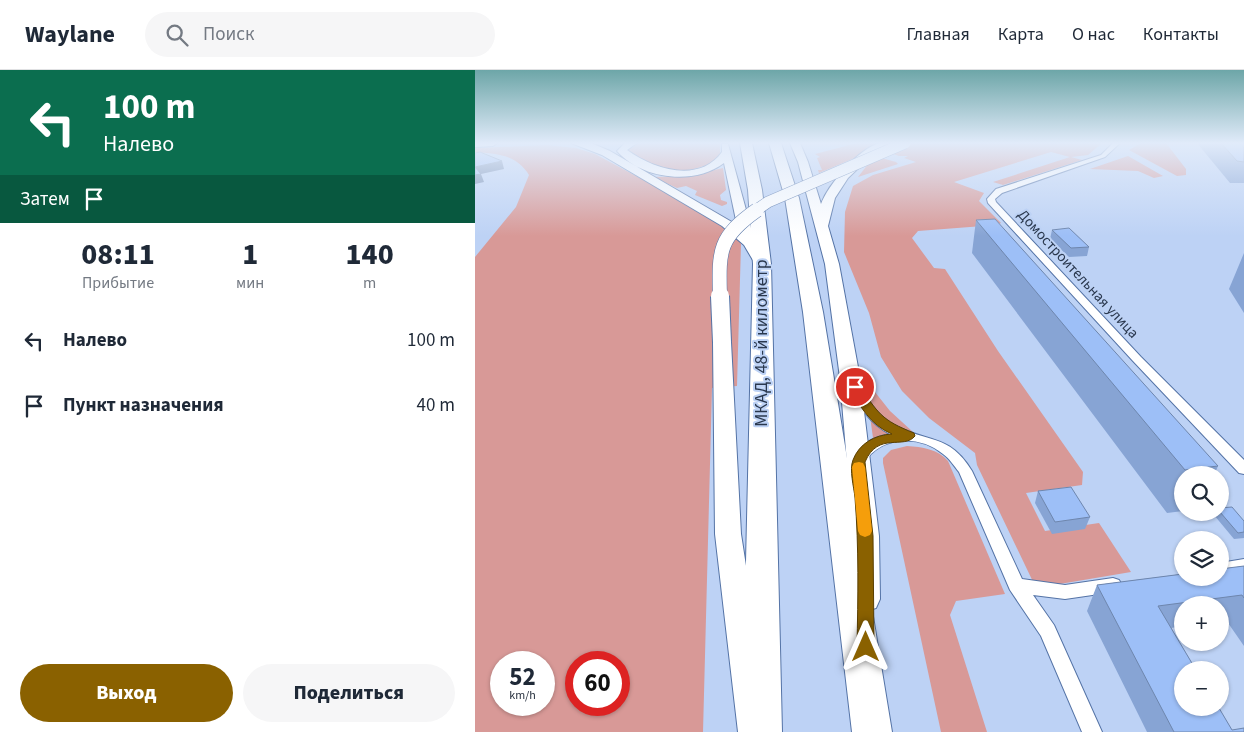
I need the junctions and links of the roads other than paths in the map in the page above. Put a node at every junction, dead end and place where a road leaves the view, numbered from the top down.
1 (642, 174) edge
2 (732, 174) edge
3 (752, 174) edge
4 (784, 174) edge
5 (806, 174) edge
6 (834, 174) edge
7 (848, 174) edge
8 (1050, 174) edge
9 (822, 228) junction
10 (747, 239) junction
11 (762, 264) junction
12 (850, 378) junction
13 (909, 436) junction
14 (858, 462) junction
15 (1244, 470) edge
16 (1244, 566) edge
17 (1229, 568) edge
18 (1130, 583) edge
19 (1016, 585) junction
20 (866, 684) junction
21 (755, 732) edge
22 (762, 732) edge
23 (872, 732) edge
24 (1091, 732) edge

1 - 10 main road
2 - 10 main road
3 - 11 highway, МКАД, 48-й километр
4 - 20 highway
5 - 9 main road
6 - 21 main road, bridge
7 - 9 main road
8 - 15 street, Домостроительная улица
9 - 12 main road
10 - 11 main road
11 - 22 highway, МКАД, 48-й километр
12 - 13 street
12 - 14 main road
13 - 14 street
13 - 19 street
14 - 20 main road
16 - 17 street
18 - 19 street
19 - 24 street
20 - 23 highway

